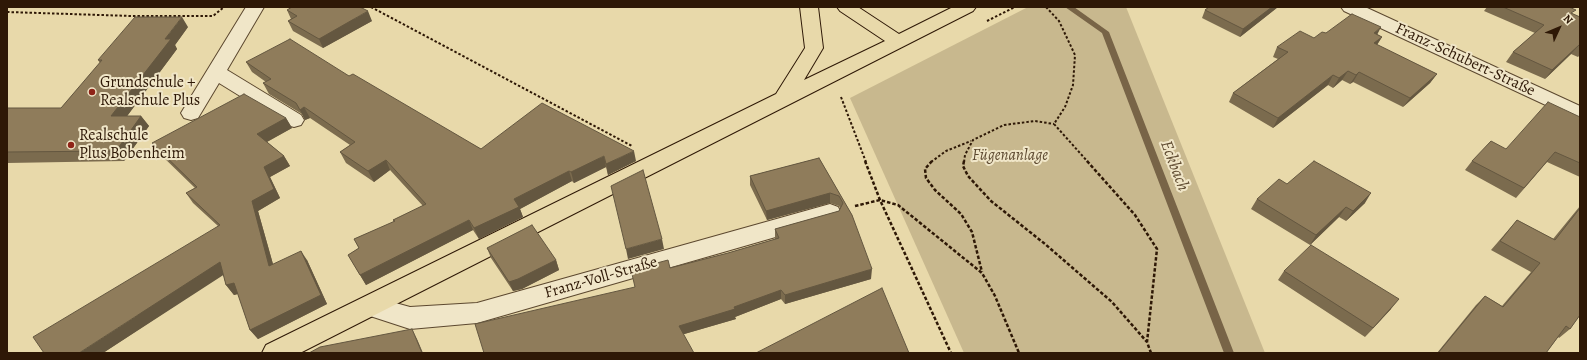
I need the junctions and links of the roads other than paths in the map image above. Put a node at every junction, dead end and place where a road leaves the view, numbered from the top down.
1 (256, 7) edge
2 (809, 7) edge
3 (846, 7) edge
4 (967, 7) edge
5 (1350, 7) edge
6 (898, 41) junction
7 (216, 72) junction
8 (783, 99) junction
9 (191, 113) dead end
10 (1580, 114) edge
11 (294, 120) dead end
12 (830, 213) edge
13 (370, 306) junction
14 (274, 353) edge

1 - 7 street
2 - 8 main road
3 - 6 main road
4 - 6 main road
5 - 10 street, Franz-Schubert-Straße
6 - 8 main road
7 - 9 street
7 - 11 street
8 - 13 main road
12 - 13 street, Franz-Voll-Straße
13 - 14 main road

